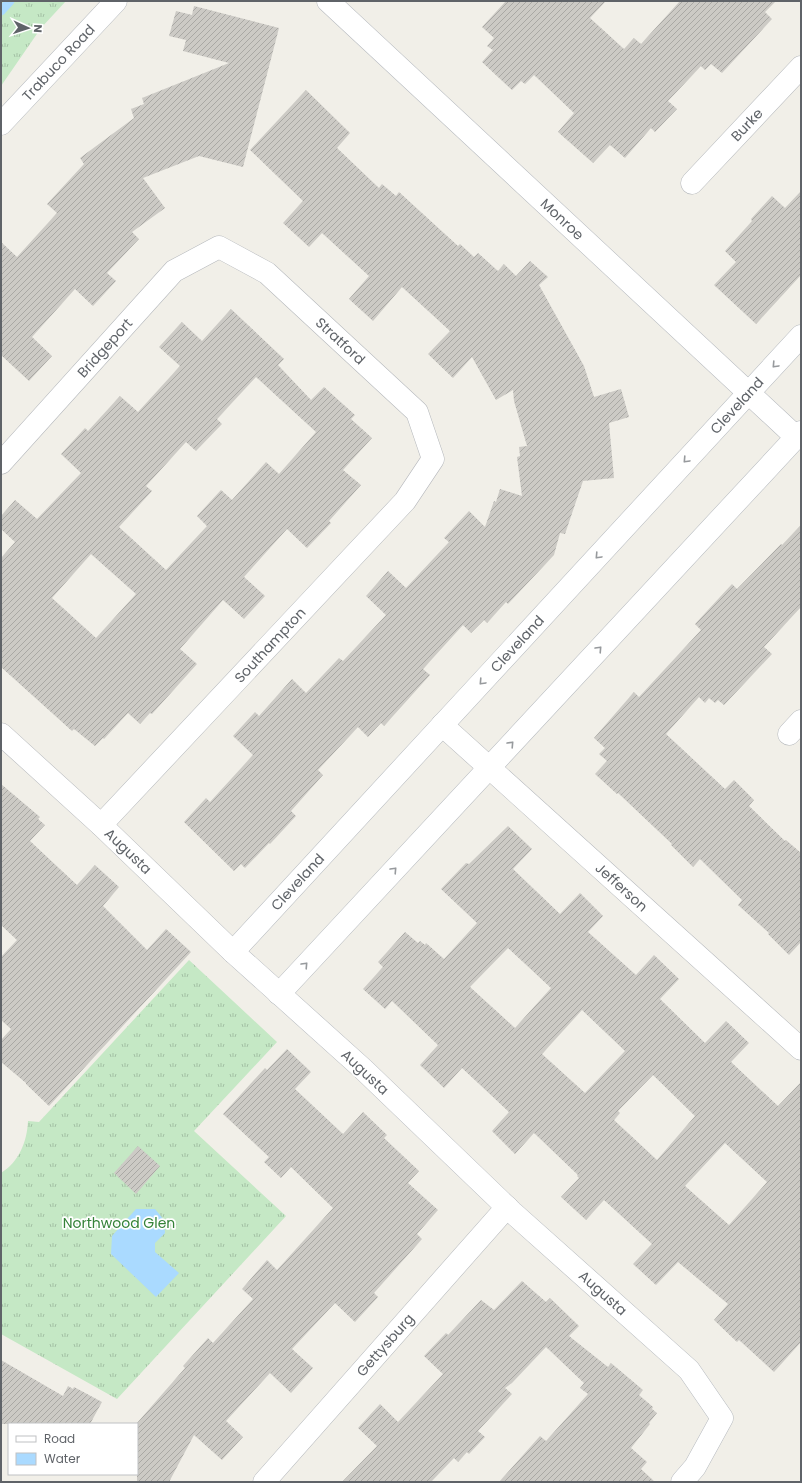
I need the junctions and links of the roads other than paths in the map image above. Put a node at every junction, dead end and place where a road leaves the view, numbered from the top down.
1 (116, 1) edge
2 (328, 1) edge
3 (801, 67) edge
4 (1, 124) edge
5 (692, 183) dead end
6 (219, 247) joint
7 (801, 336) edge
8 (749, 392) junction
9 (799, 434) edge
10 (433, 459) joint
11 (1, 462) edge
12 (442, 725) junction
13 (1, 734) edge
14 (488, 768) junction
15 (101, 825) junction
16 (233, 952) junction
17 (279, 994) junction
18 (801, 1049) edge
19 (507, 1207) junction
20 (264, 1482) edge
21 (682, 1482) edge

1 - 4 street, Trabuco Road
2 - 8 street, Monroe
3 - 5 street, Burke
6 - 10 street, Stratford
6 - 11 street, Bridgeport
7 -> 8 street, Cleveland
8 - 9 street, Monroe
8 -> 12 street, Cleveland
14 -> 9 street
10 - 15 street, Southampton
12 - 14 street, Jefferson
12 - 16 street, Cleveland
13 - 15 street, Augusta
17 -> 14 street
14 - 18 street, Jefferson
15 - 16 street, Augusta
16 - 17 street, Augusta
17 - 19 street, Augusta
19 - 20 street, Gettysburg
19 - 21 street, Augusta

